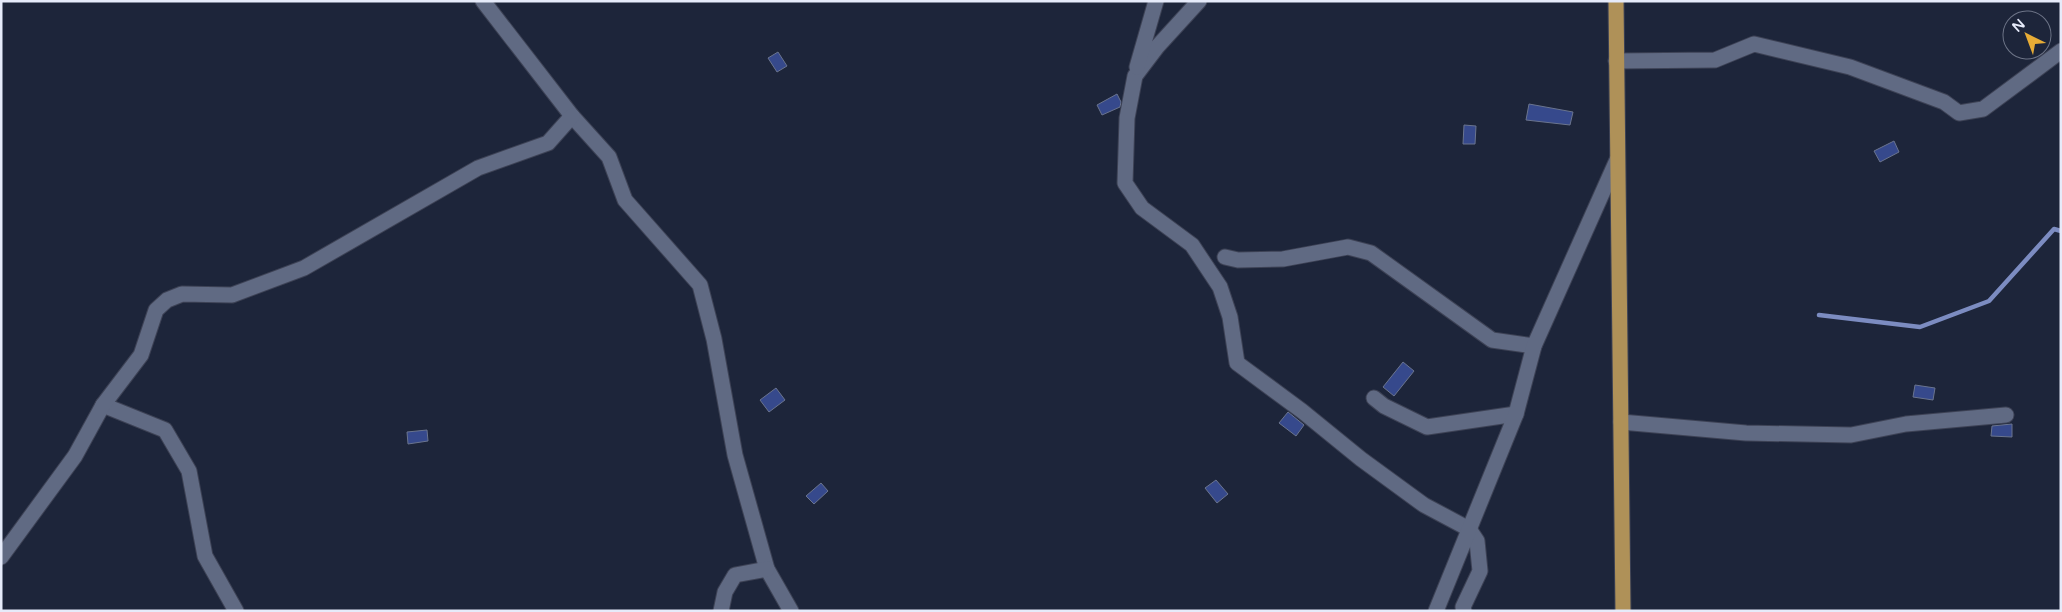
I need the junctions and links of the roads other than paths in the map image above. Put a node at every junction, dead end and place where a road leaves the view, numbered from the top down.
1 (483, 1) edge
2 (1156, 1) edge
3 (1199, 1) edge
4 (1616, 1) edge
5 (2061, 51) edge
6 (1616, 61) junction
7 (1134, 76) junction
8 (572, 116) junction
9 (1617, 160) junction
10 (1225, 257) dead end
11 (1534, 346) junction
12 (1374, 398) dead end
13 (103, 405) junction
14 (1516, 414) junction
15 (2006, 415) dead end
16 (1621, 422) junction
17 (1469, 529) junction
18 (1, 557) edge
19 (768, 569) junction
20 (236, 611) edge
21 (721, 611) edge
22 (791, 611) edge
23 (1436, 611) edge
24 (1464, 611) edge
25 (1623, 611) edge

1 - 8 street
2 - 7 street
3 - 7 street
4 - 6 main road
5 - 6 street
6 - 9 main road
7 - 17 street
8 - 13 street
8 - 19 street
9 - 11 street
9 - 16 main road
10 - 11 street
11 - 14 street
12 - 14 street
13 - 18 street
13 - 20 street
14 - 17 street
15 - 16 street
16 - 25 main road
17 - 23 street
17 - 24 street
19 - 21 street
19 - 22 street

